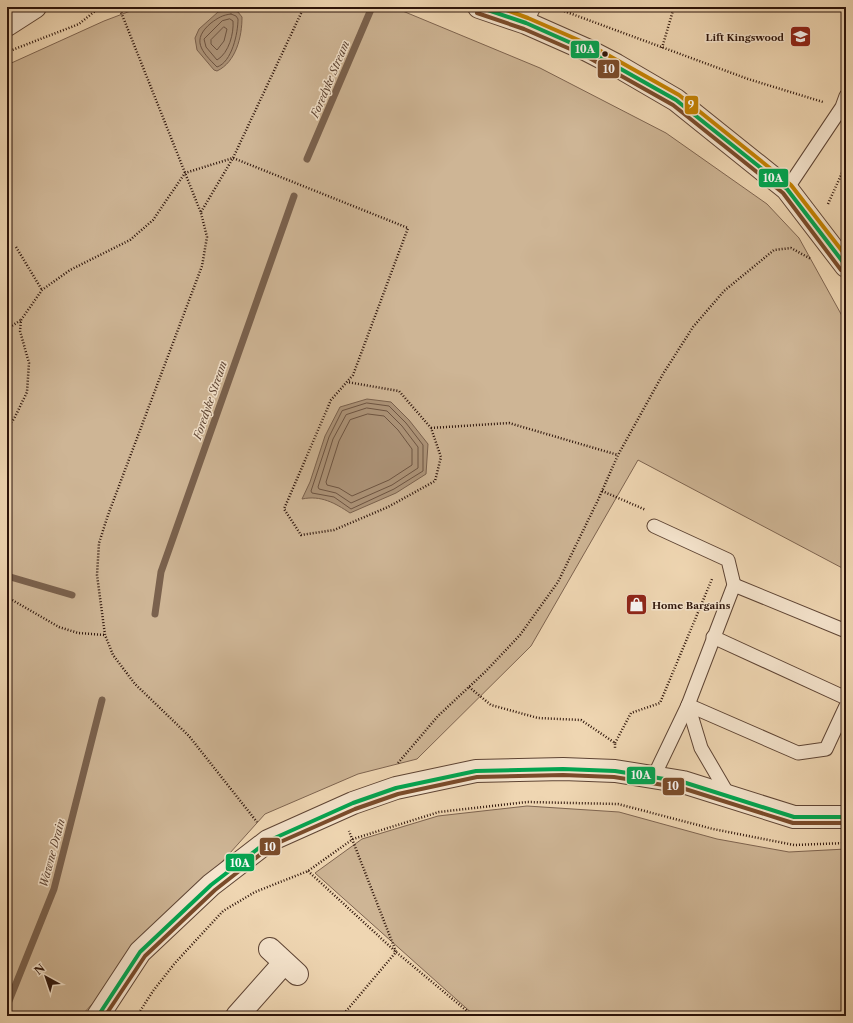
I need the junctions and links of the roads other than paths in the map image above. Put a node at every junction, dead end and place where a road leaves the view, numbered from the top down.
1 (35, 7) edge
2 (480, 7) edge
3 (530, 15) edge
4 (7, 26) edge
5 (844, 102) edge
6 (787, 189) junction
7 (840, 257) edge
8 (654, 520) road end
9 (734, 584) junction
10 (846, 631) edge
11 (713, 637) junction
12 (846, 698) edge
13 (688, 705) junction
14 (846, 706) edge
15 (654, 776) junction
16 (729, 796) junction
17 (846, 817) edge
18 (284, 962) dead end
19 (98, 1016) edge
20 (237, 1016) edge

1 - 4 street
2 - 3 street
3 - 6 street
5 - 6 lane
6 - 7 street
8 - 9 lane
9 - 10 lane
9 - 11 lane
11 - 12 lane
11 - 13 lane
13 - 14 lane
13 - 15 lane
13 - 16 lane
15 - 16 street
15 - 19 street
16 - 17 street
18 - 20 street

